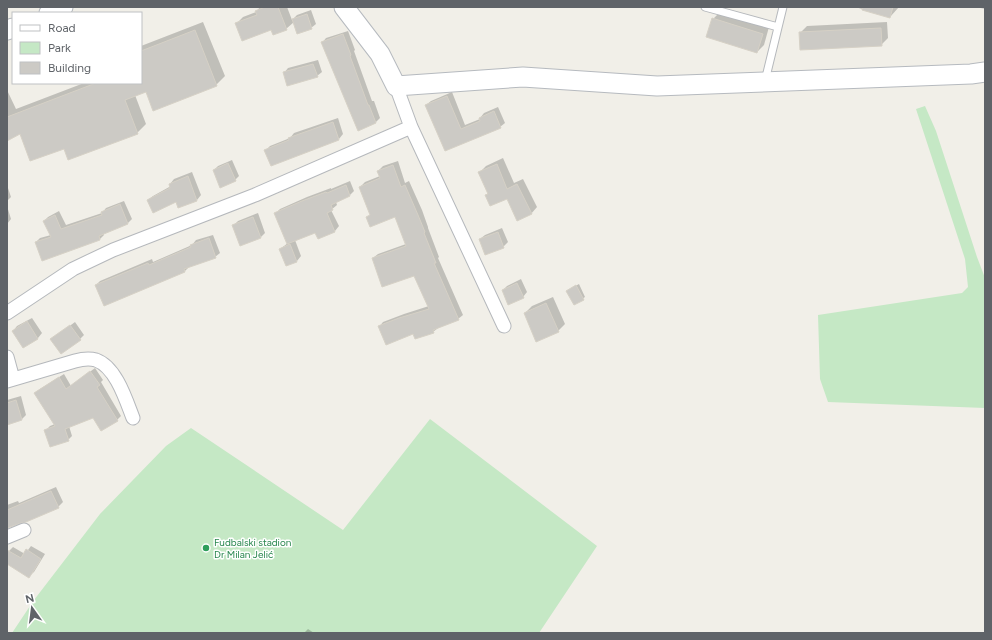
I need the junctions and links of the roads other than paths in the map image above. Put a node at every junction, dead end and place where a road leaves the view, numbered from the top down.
1 (63, 7) edge
2 (344, 7) edge
3 (705, 7) edge
4 (783, 7) edge
5 (51, 12) edge
6 (778, 27) junction
7 (985, 72) edge
8 (765, 81) junction
9 (396, 86) junction
10 (411, 127) junction
11 (7, 313) edge
12 (504, 326) dead end
13 (7, 357) edge
14 (10, 380) edge
15 (133, 418) dead end
16 (24, 530) dead end
17 (7, 537) edge

1 - 5 street
2 - 9 street
3 - 6 lane
4 - 6 lane
6 - 8 lane
7 - 8 street
8 - 9 street
9 - 10 street
10 - 11 street
10 - 12 street
13 - 14 street
14 - 15 street
16 - 17 street

